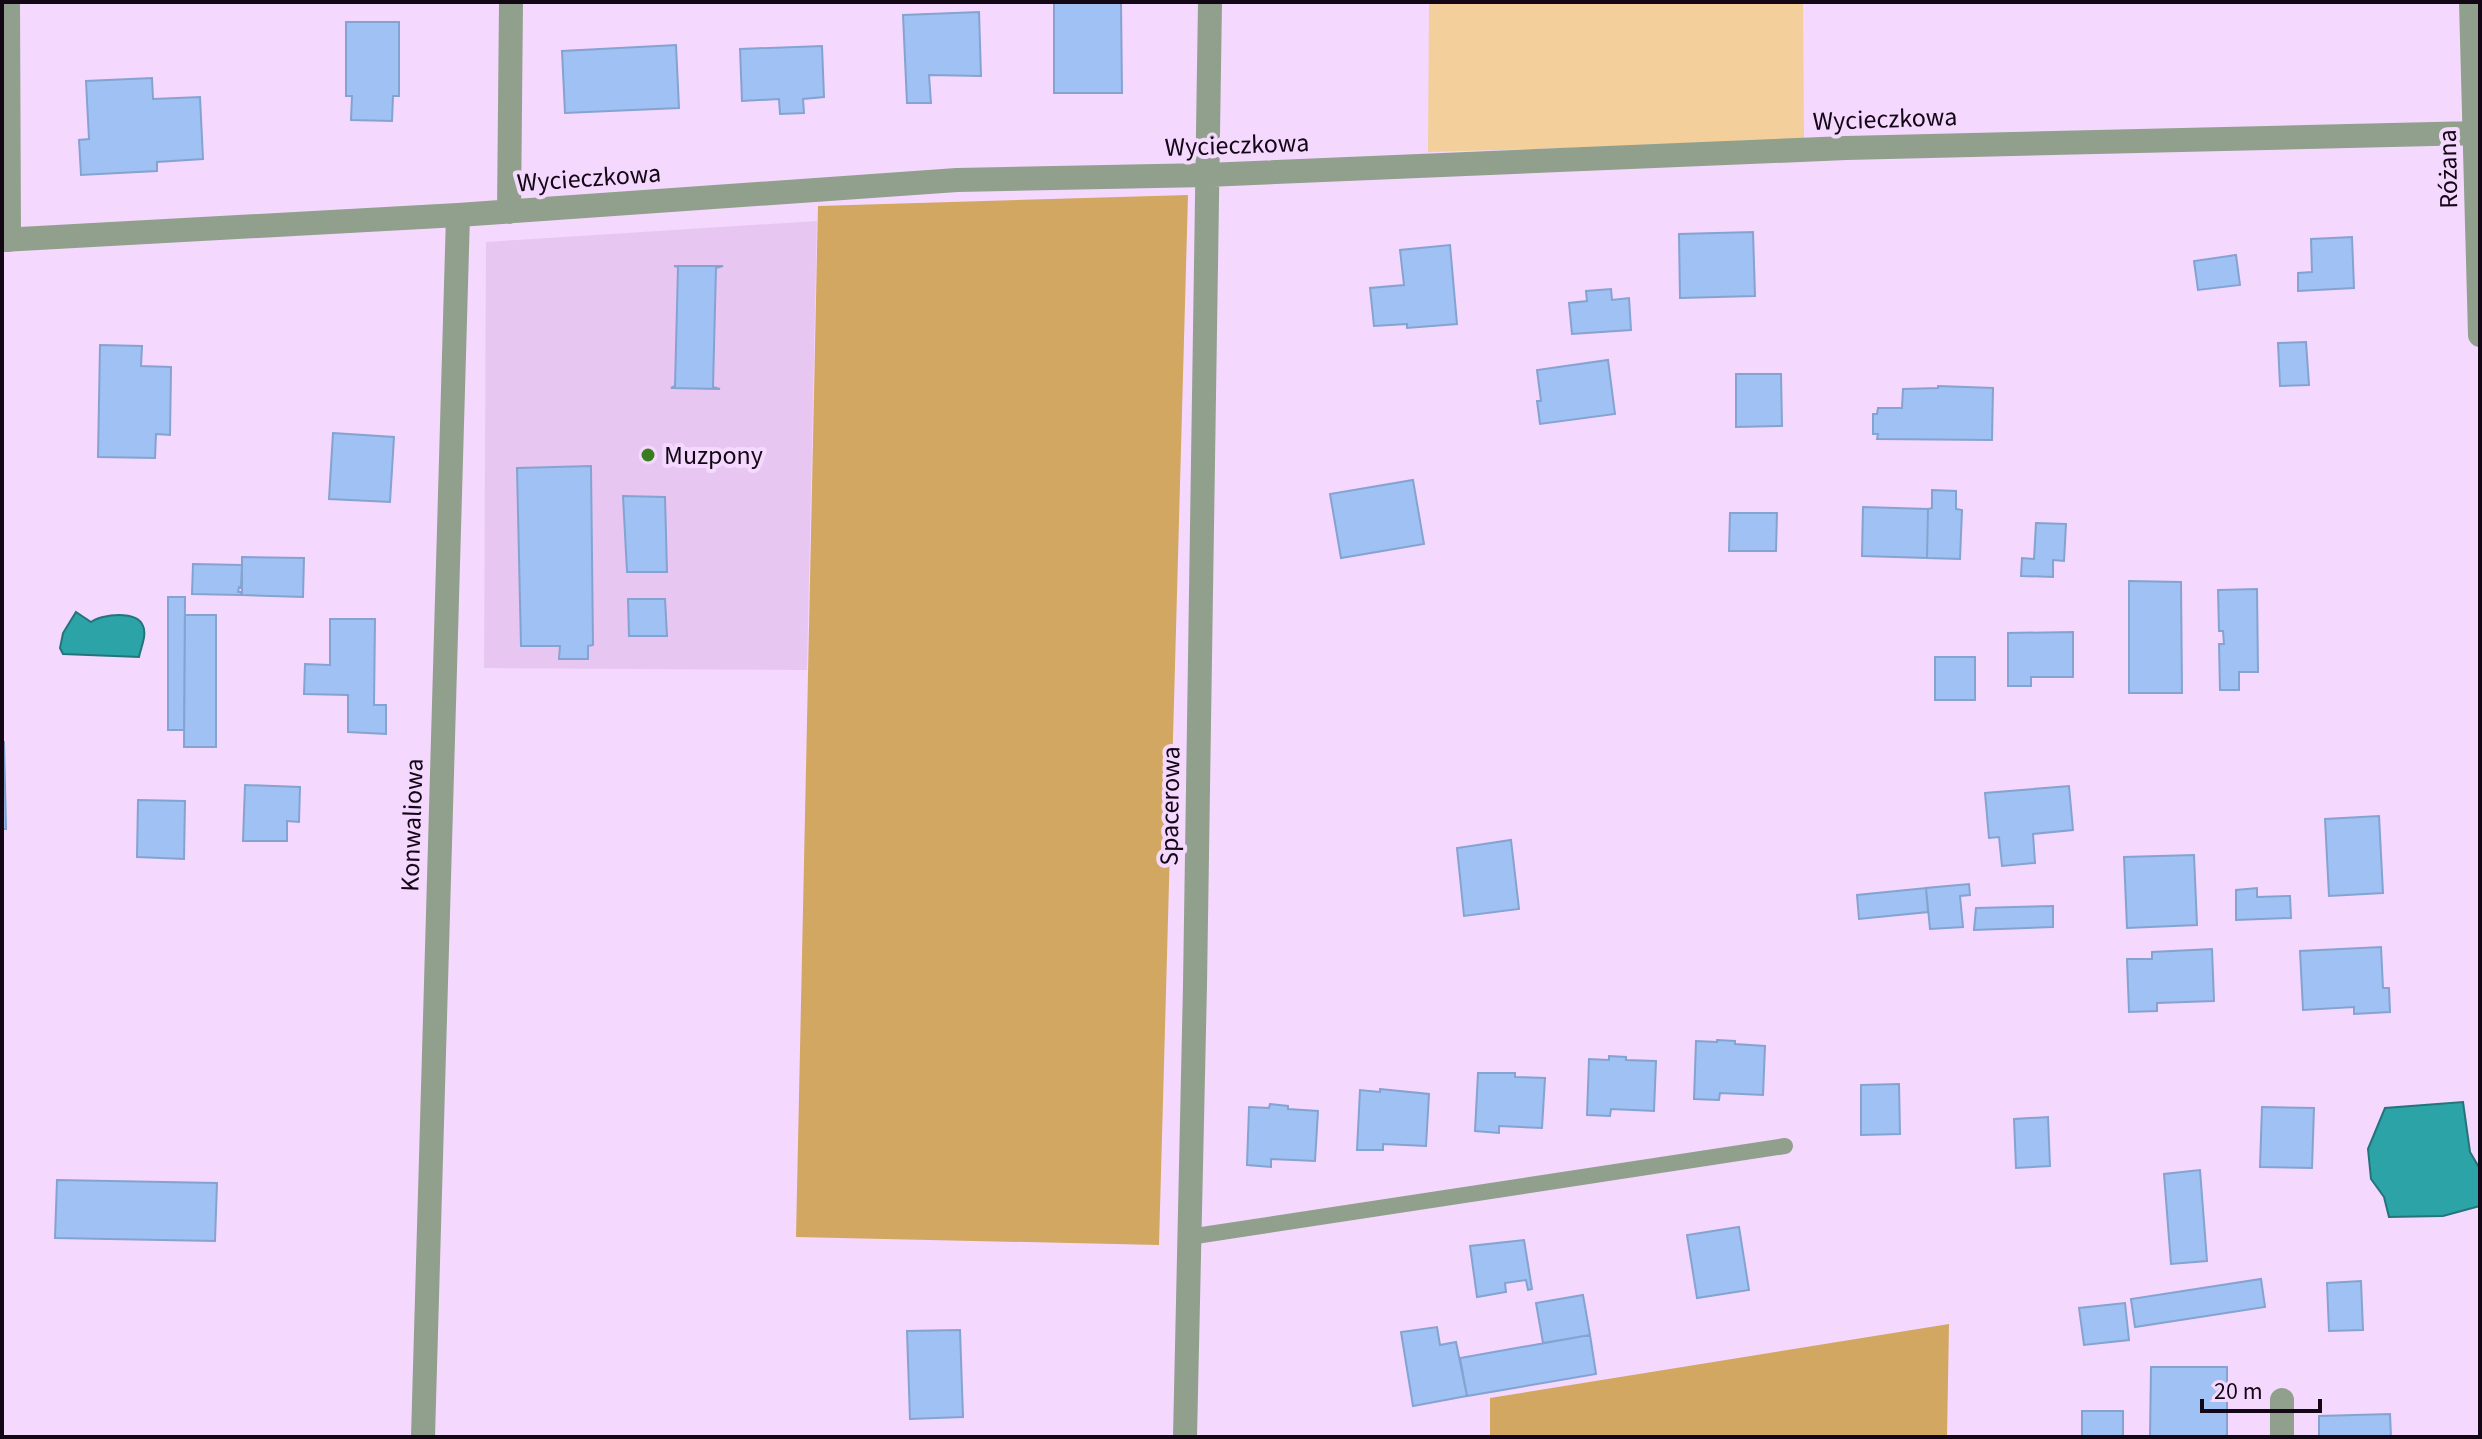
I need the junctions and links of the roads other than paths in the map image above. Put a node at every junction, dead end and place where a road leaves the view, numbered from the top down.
1 (8, 2) edge
2 (511, 2) edge
3 (1210, 2) edge
4 (2471, 2) edge
5 (2475, 133) junction
6 (1207, 175) junction
7 (509, 212) junction
8 (458, 215) junction
9 (5, 240) edge
10 (2480, 335) edge
11 (1785, 1146) dead end
12 (1189, 1237) junction
13 (2282, 1400) dead end
14 (423, 1437) edge
15 (1185, 1437) edge
16 (2282, 1437) edge

1 - 9 street
2 - 7 street
3 - 6 street, Spacerowa
4 - 5 street, Różana
5 - 6 street, Wycieczkowa
5 - 10 street, Różana
6 - 7 street, Wycieczkowa
6 - 12 street, Spacerowa
7 - 8 street, Wycieczkowa
8 - 9 street, Wycieczkowa
8 - 14 street, Konwaliowa
11 - 12 lane
12 - 15 street, Spacerowa
13 - 16 street

